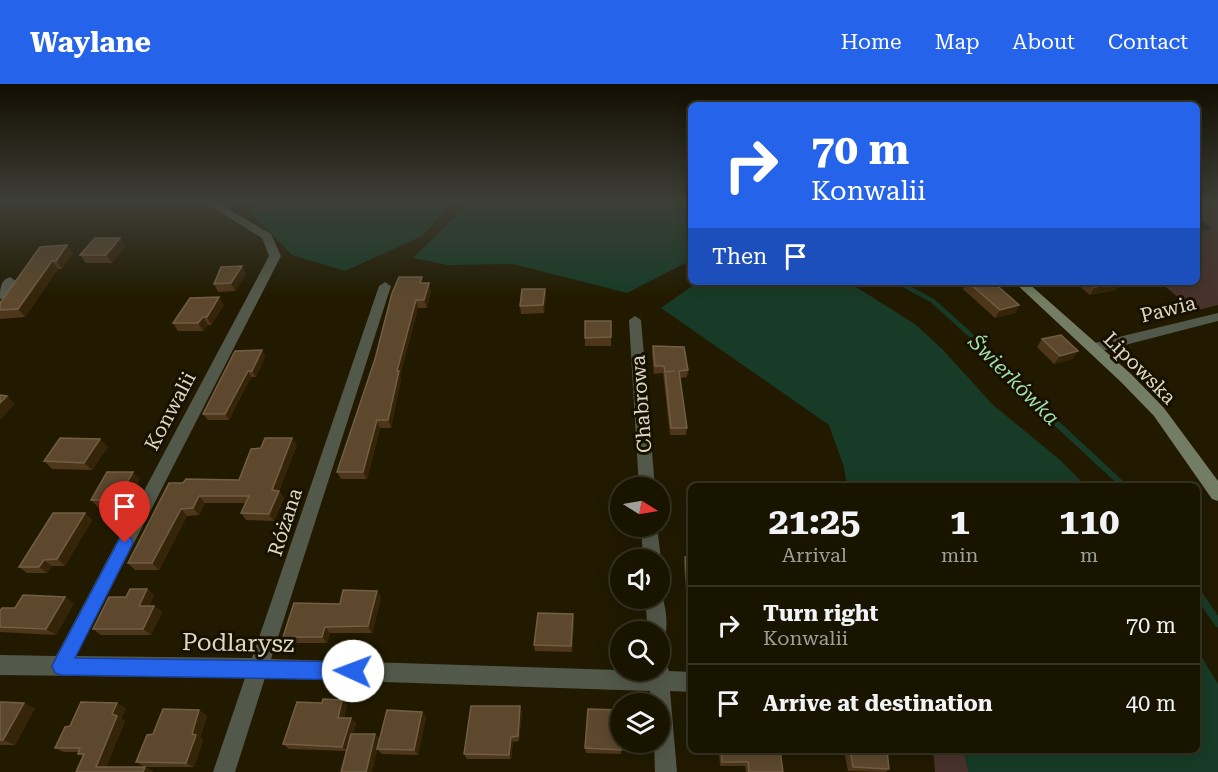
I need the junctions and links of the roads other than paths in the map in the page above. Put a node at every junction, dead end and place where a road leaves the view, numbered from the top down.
1 (262, 233) edge
2 (10, 281) dead end
3 (1023, 285) edge
4 (386, 286) dead end
5 (0, 295) edge
6 (1218, 316) edge
7 (635, 320) dead end
8 (1094, 348) junction
9 (646, 477) edge
10 (1218, 494) edge
11 (0, 665) edge
12 (61, 666) junction
13 (258, 668) junction
14 (610, 675) edge
15 (670, 678) edge
16 (660, 681) edge
17 (688, 681) edge
18 (224, 772) edge
19 (666, 772) edge

1 - 12 street, Konwalii
2 - 5 street
3 - 8 street, Lipowska
4 - 13 street, Różana
6 - 8 street, Pawia
7 - 9 street, Chabrowa
8 - 10 street, Lipowska
11 - 12 street, Podlarysz
12 - 13 street, Podlarysz
13 - 14 street, Podlarysz
13 - 18 street, Różana
15 - 17 street, Podlarysz
16 - 19 street

